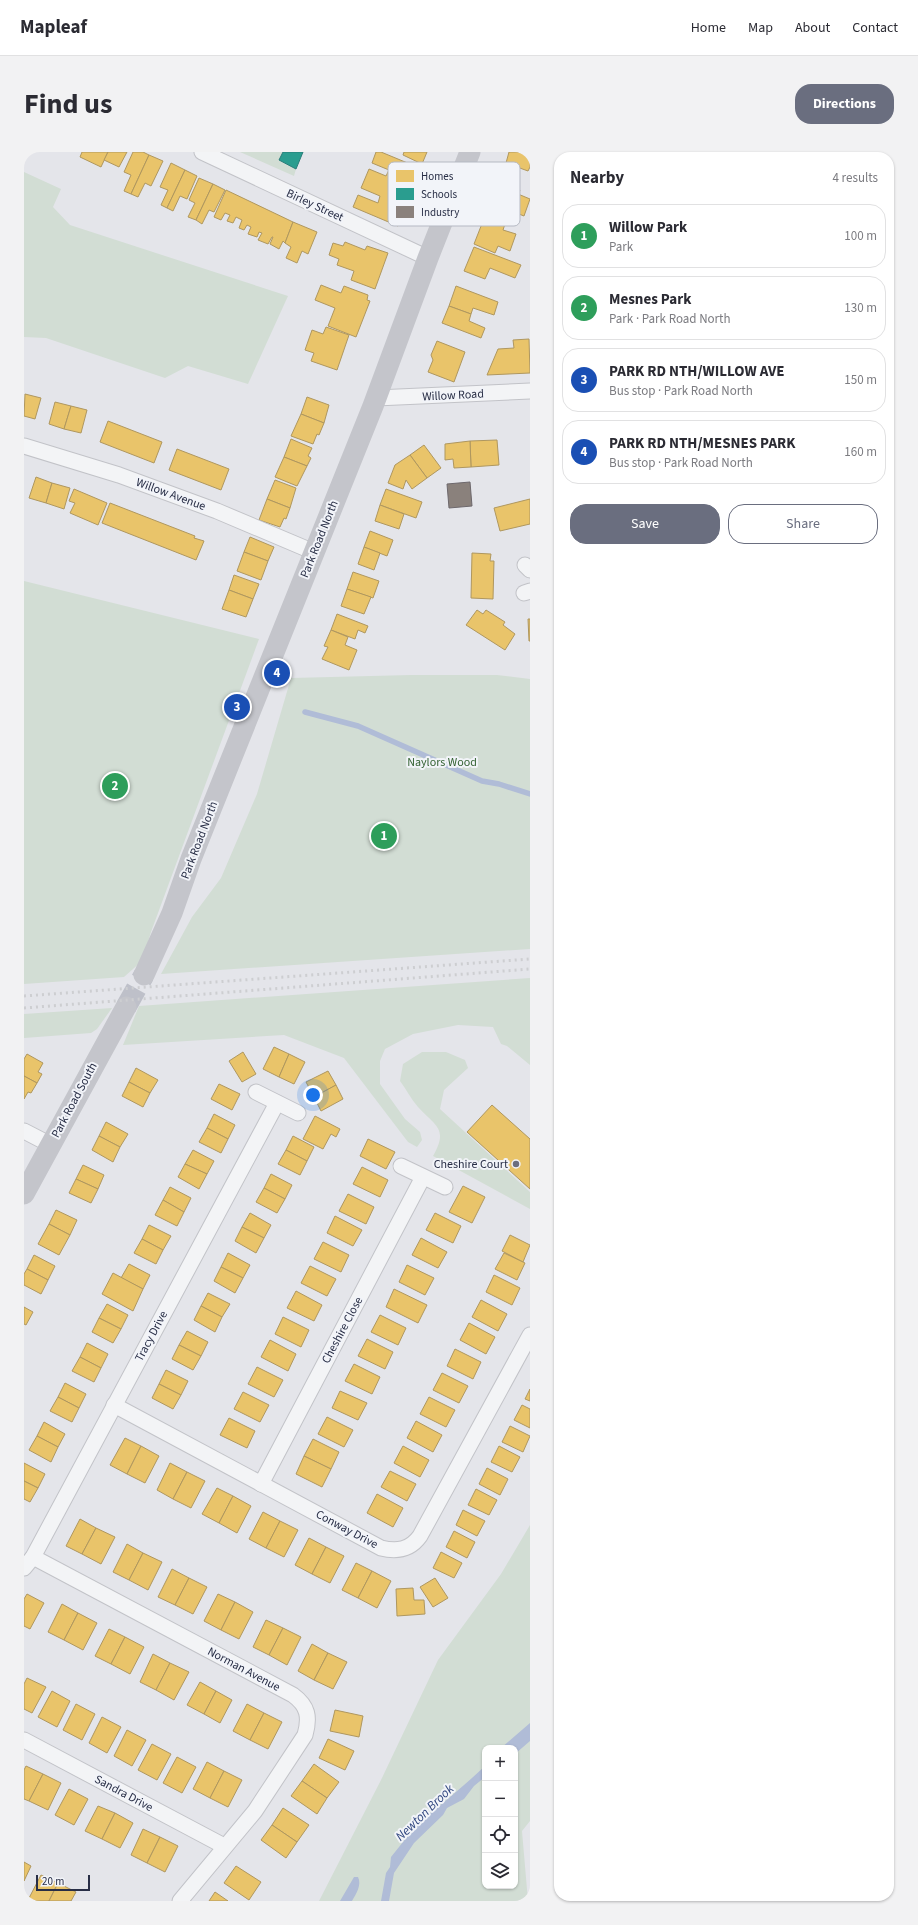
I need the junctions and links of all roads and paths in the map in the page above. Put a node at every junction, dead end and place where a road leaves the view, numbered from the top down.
1 (202, 152) edge
2 (470, 152) edge
3 (466, 162) edge
4 (441, 226) edge
5 (428, 258) junction
6 (530, 391) edge
7 (376, 398) junction
8 (24, 446) edge
9 (314, 552) junction
10 (144, 975) tunnel mouth
11 (126, 1007) tunnel mouth
12 (256, 1092) dead end
13 (277, 1103) junction
14 (298, 1113) dead end
15 (24, 1131) edge
16 (51, 1145) junction
17 (402, 1166) dead end
18 (423, 1176) junction
19 (445, 1187) dead end
20 (24, 1194) edge
21 (530, 1335) edge
22 (114, 1405) junction
23 (261, 1484) junction
24 (29, 1563) edge
25 (24, 1740) edge
26 (224, 1846) junction
27 (180, 1901) edge

1 - 5 street, Birley Street
2 - 3 street, Park Road North
4 - 5 street, Park Road North
5 - 7 street, Park Road North
6 - 7 street, Willow Road
7 - 9 street, Park Road North
8 - 9 street, Willow Avenue
9 - 10 street, Park Road North
11 - 16 street, Park Road South
12 - 13 street
13 - 14 street
13 - 22 street, Tracy Drive
15 - 16 street
16 - 20 street, Park Road South
17 - 18 street
18 - 19 street
18 - 23 street, Cheshire Close
21 - 23 street, Conway Drive
22 - 23 street, Conway Drive
22 - 24 street, Tracy Drive
24 - 26 street, Norman Avenue
25 - 26 street, Sandra Drive
26 - 27 street, Norman Avenue

